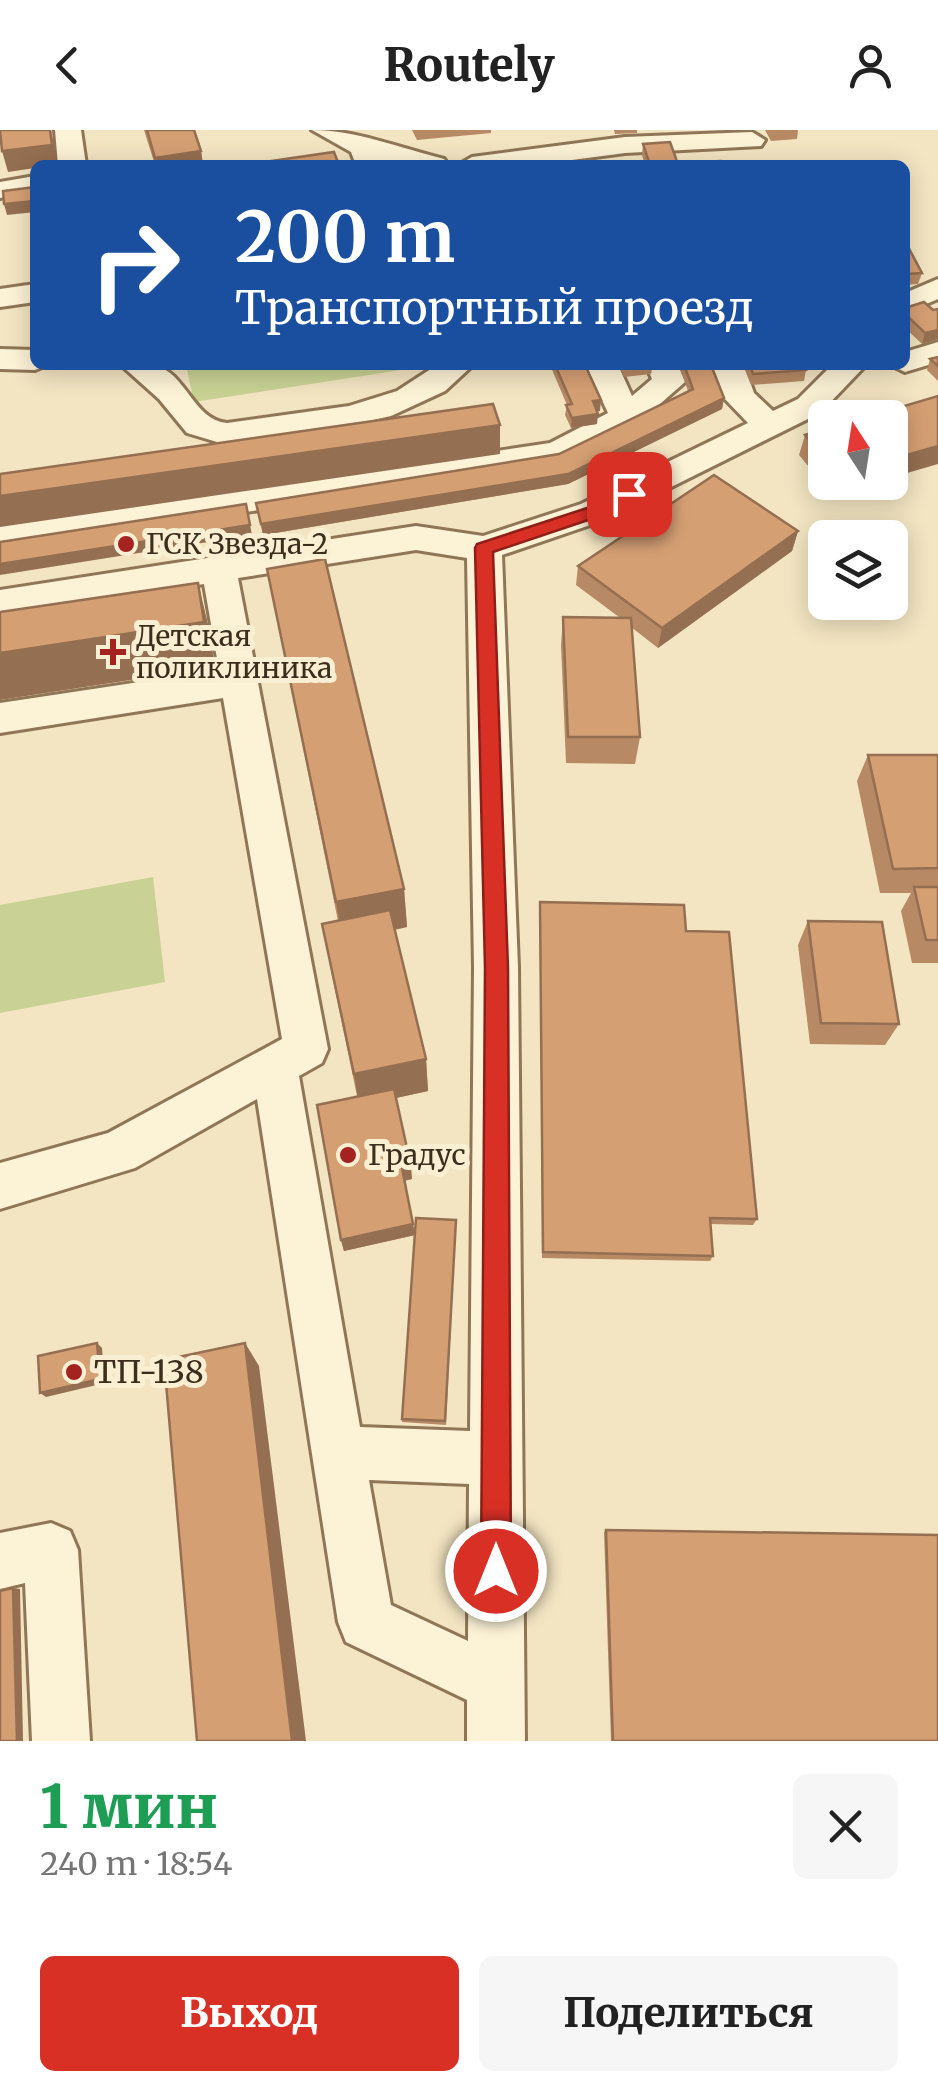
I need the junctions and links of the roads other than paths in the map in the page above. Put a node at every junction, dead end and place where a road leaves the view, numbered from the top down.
1 (68, 130) edge
2 (325, 130) edge
3 (510, 130) edge
4 (749, 135) edge
5 (654, 137) edge
6 (366, 156) edge
7 (538, 159) edge
8 (71, 160) edge
9 (396, 160) edge
10 (765, 160) edge
11 (30, 185) edge
12 (0, 190) edge
13 (938, 288) edge
14 (30, 295) edge
15 (0, 298) edge
16 (910, 302) edge
17 (938, 352) edge
18 (0, 359) edge
19 (30, 360) edge
20 (910, 360) edge
21 (143, 370) edge
22 (452, 370) edge
23 (604, 370) edge
24 (664, 370) edge
25 (730, 370) edge
26 (846, 370) edge
27 (626, 417) junction
28 (770, 424) junction
29 (0, 538) edge
30 (484, 548) junction
31 (219, 569) junction
32 (0, 603) edge
33 (239, 680) junction
34 (0, 718) edge
35 (275, 1066) junction
36 (0, 1186) edge
37 (338, 1452) junction
38 (496, 1459) junction
39 (0, 1560) edge
40 (496, 1684) junction
41 (61, 1741) edge
42 (496, 1741) edge

1 - 8 street
2 - 6 street
3 - 7 street
4 - 5 street
4 - 10 street
5 - 7 street
6 - 9 street
11 - 12 street
13 - 16 street
14 - 15 street
17 - 20 street
18 - 19 street
21 - 22 street
23 - 27 street
24 - 27 street
25 - 28 street
26 - 28 street
27 - 29 street
28 - 30 street
30 - 31 street
30 - 38 street
31 - 32 street
31 - 33 street
33 - 34 street
33 - 35 street
35 - 36 street
35 - 37 street
37 - 38 street
37 - 40 street
38 - 40 street
39 - 41 street
40 - 42 street

